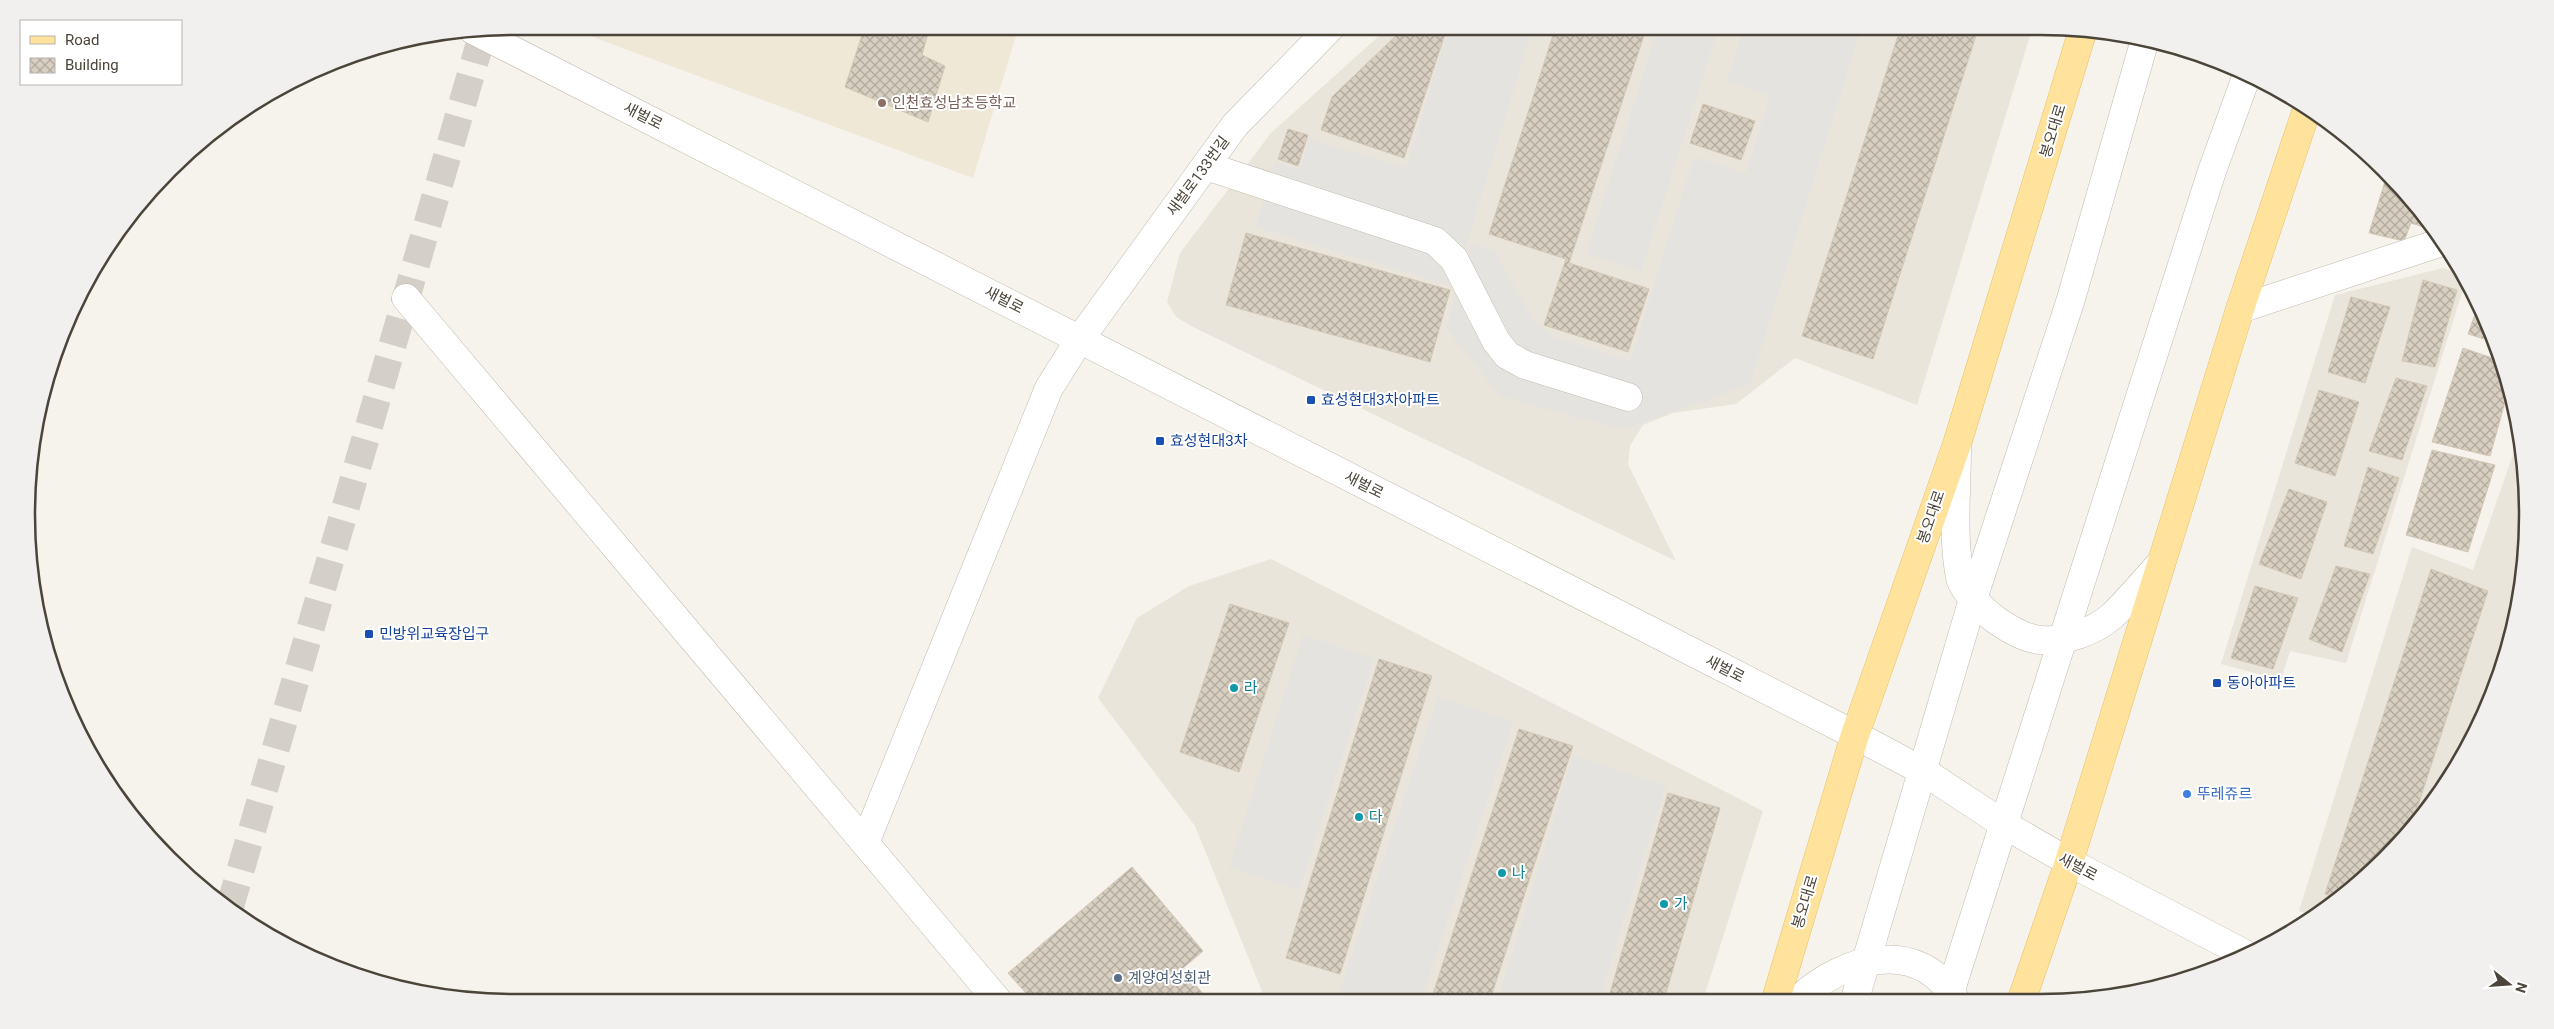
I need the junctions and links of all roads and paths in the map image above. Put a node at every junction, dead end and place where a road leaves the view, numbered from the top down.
1 (1323, 35) edge
2 (485, 36) edge
3 (2081, 37) edge
4 (2143, 46) edge
5 (2246, 81) edge
6 (2305, 115) edge
7 (1206, 166) junction
8 (2435, 244) edge
9 (406, 298) dead end
10 (2240, 309) junction
11 (1080, 339) junction
12 (1628, 397) dead end
13 (1957, 444) junction
14 (2161, 563) junction
15 (1973, 599) junction
16 (2063, 639) junction
17 (1855, 735) junction
18 (1923, 771) junction
19 (2005, 825) junction
20 (865, 843) junction
21 (2069, 862) junction
22 (2239, 951) edge
23 (1867, 960) junction
24 (991, 994) edge
25 (1777, 994) edge
26 (1806, 994) edge
27 (1857, 994) edge
28 (1949, 994) edge
29 (1952, 994) edge
30 (2024, 994) edge

1 - 7 street, 새벌로133번길
2 - 11 street, 새벌로
3 - 13 main road, 봉오대로
4 - 15 street
5 - 16 street
6 - 10 main road
7 - 11 street, 새벌로133번길
7 - 12 street
8 - 10 street
9 - 20 street
10 - 14 main road
11 - 17 street, 새벌로
11 - 20 street, 새벌로133번길
13 - 15 street
13 - 17 main road, 봉오대로
14 - 16 street
14 - 21 main road
15 - 16 street
15 - 18 street
16 - 19 street
17 - 18 street, 새벌로
17 - 25 main road, 봉오대로
18 - 19 street, 새벌로
18 - 23 street
19 - 21 street, 새벌로
19 - 29 street
20 - 24 street
21 - 22 street, 새벌로
21 - 30 main road
23 - 26 street
23 - 27 street
23 - 28 street

